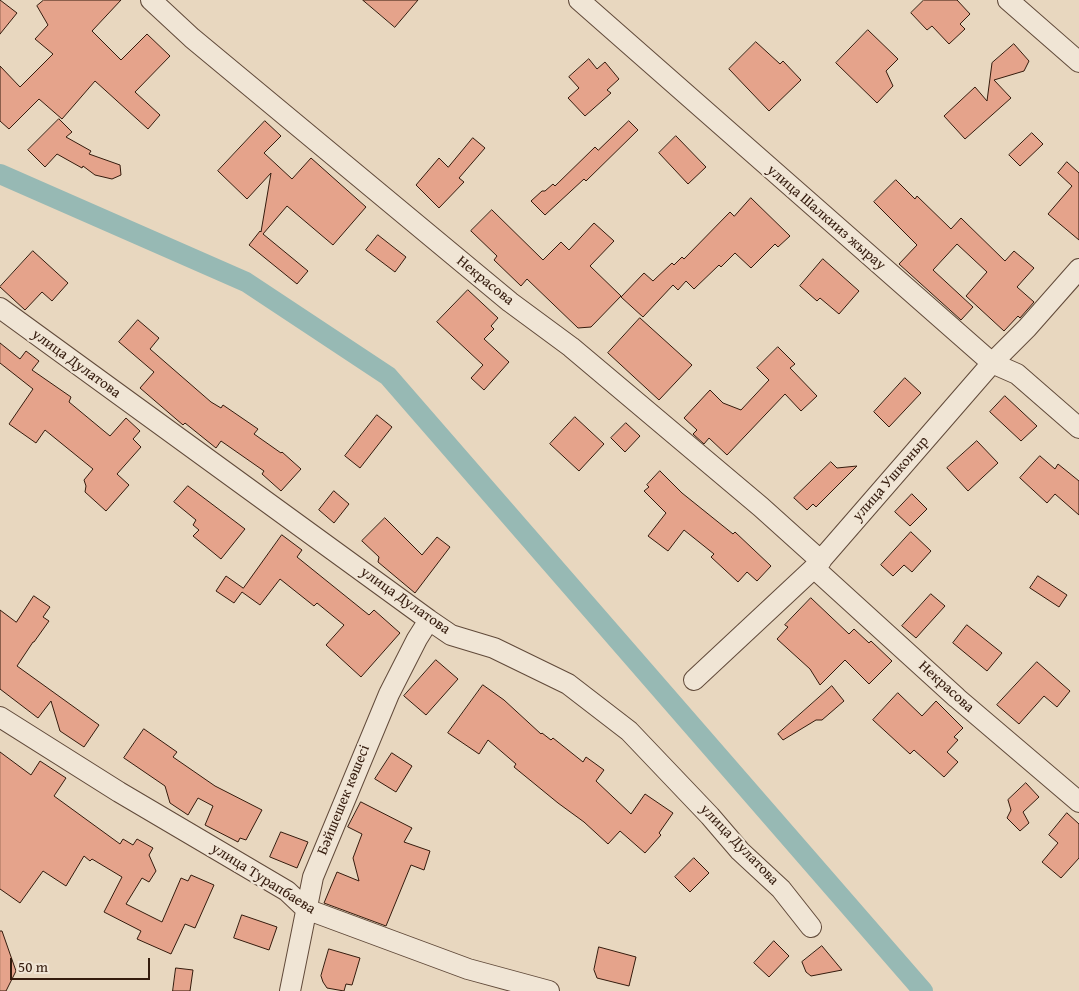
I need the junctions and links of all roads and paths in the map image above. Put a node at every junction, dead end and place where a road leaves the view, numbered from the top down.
1 (150, 0) edge
2 (579, 0) edge
3 (1008, 0) edge
4 (1079, 62) edge
5 (1079, 269) edge
6 (0, 308) edge
7 (992, 363) junction
8 (1079, 428) edge
9 (818, 564) junction
10 (429, 620) junction
11 (694, 680) dead end
12 (0, 717) edge
13 (1079, 802) edge
14 (306, 909) junction
15 (811, 927) dead end
16 (290, 991) edge
17 (549, 991) edge

1 - 9 street, Некрасова
2 - 7 street, улица Шалкииз жырау
3 - 4 street
5 - 7 street, улица Ушконыр
6 - 10 street, улица Дулатова
7 - 8 street, улица Шалкииз жырау
7 - 9 street, улица Ушконыр
9 - 11 street, улица Ушконыр
9 - 13 street, Некрасова
10 - 14 street, Бәйшешек көшесі
10 - 15 street, улица Дулатова
12 - 14 street, улица Турапбаева
14 - 16 street, Бәйшешек көшесі
14 - 17 street, улица Турапбаева

